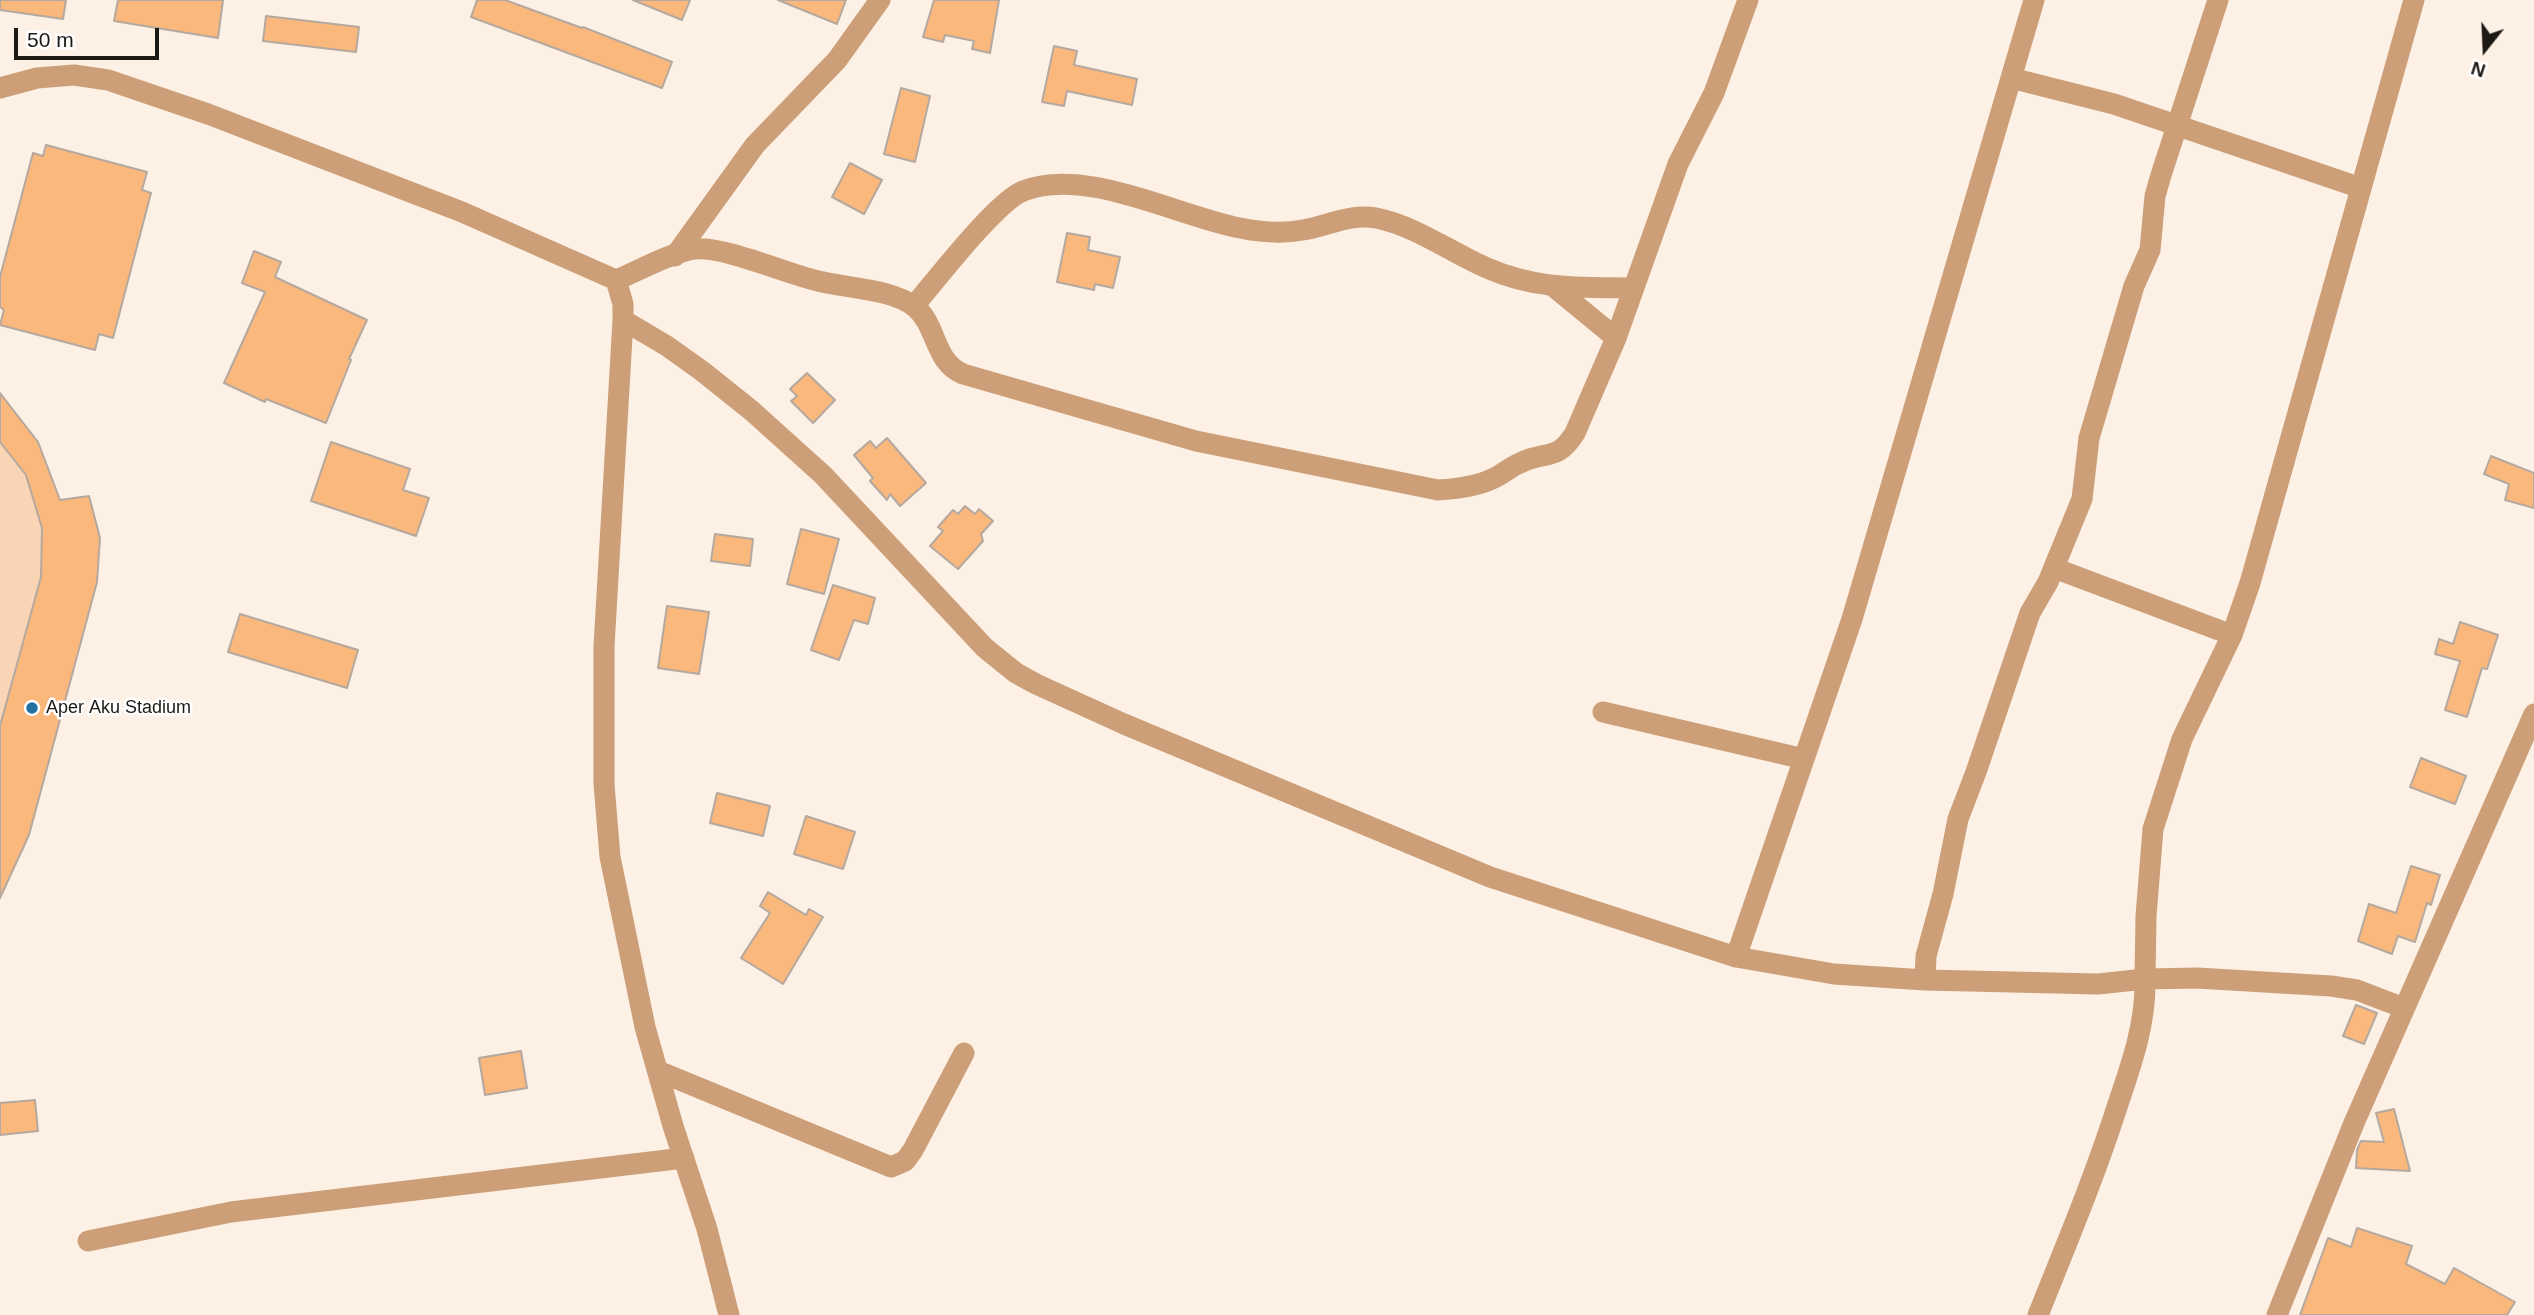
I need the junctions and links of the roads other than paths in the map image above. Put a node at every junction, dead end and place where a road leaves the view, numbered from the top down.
1 (880, 0) edge
2 (1748, 0) edge
3 (2034, 0) edge
4 (2218, 0) edge
5 (2414, 0) edge
6 (2011, 78) junction
7 (0, 88) edge
8 (2176, 125) junction
9 (2361, 188) junction
10 (675, 256) junction
11 (616, 280) junction
12 (1554, 287) junction
13 (1633, 288) junction
14 (914, 306) junction
15 (623, 320) junction
16 (1616, 338) junction
17 (2054, 568) junction
18 (2232, 635) junction
19 (1604, 712) dead end
20 (2534, 714) edge
21 (1804, 760) junction
22 (1736, 957) junction
23 (2146, 979) junction
24 (1925, 980) junction
25 (2404, 1008) junction
26 (964, 1053) dead end
27 (657, 1071) junction
28 (684, 1158) junction
29 (88, 1241) dead end
30 (729, 1315) edge
31 (2038, 1315) edge
32 (2277, 1315) edge

1 - 10 street
2 - 13 street
3 - 6 street
4 - 8 street
5 - 9 street
6 - 8 street
6 - 21 street
7 - 11 street
8 - 9 street
8 - 17 street
9 - 18 street
10 - 11 street
10 - 14 street
11 - 15 street
12 - 13 street
12 - 14 street
12 - 16 street
13 - 16 street
14 - 16 street
15 - 22 street
15 - 27 street
17 - 18 street
17 - 24 street
18 - 23 street
19 - 21 street
20 - 25 street
21 - 22 street
22 - 24 street
23 - 24 street
23 - 25 street
23 - 31 street
25 - 32 street
26 - 27 street
27 - 28 street
28 - 29 street
28 - 30 street

